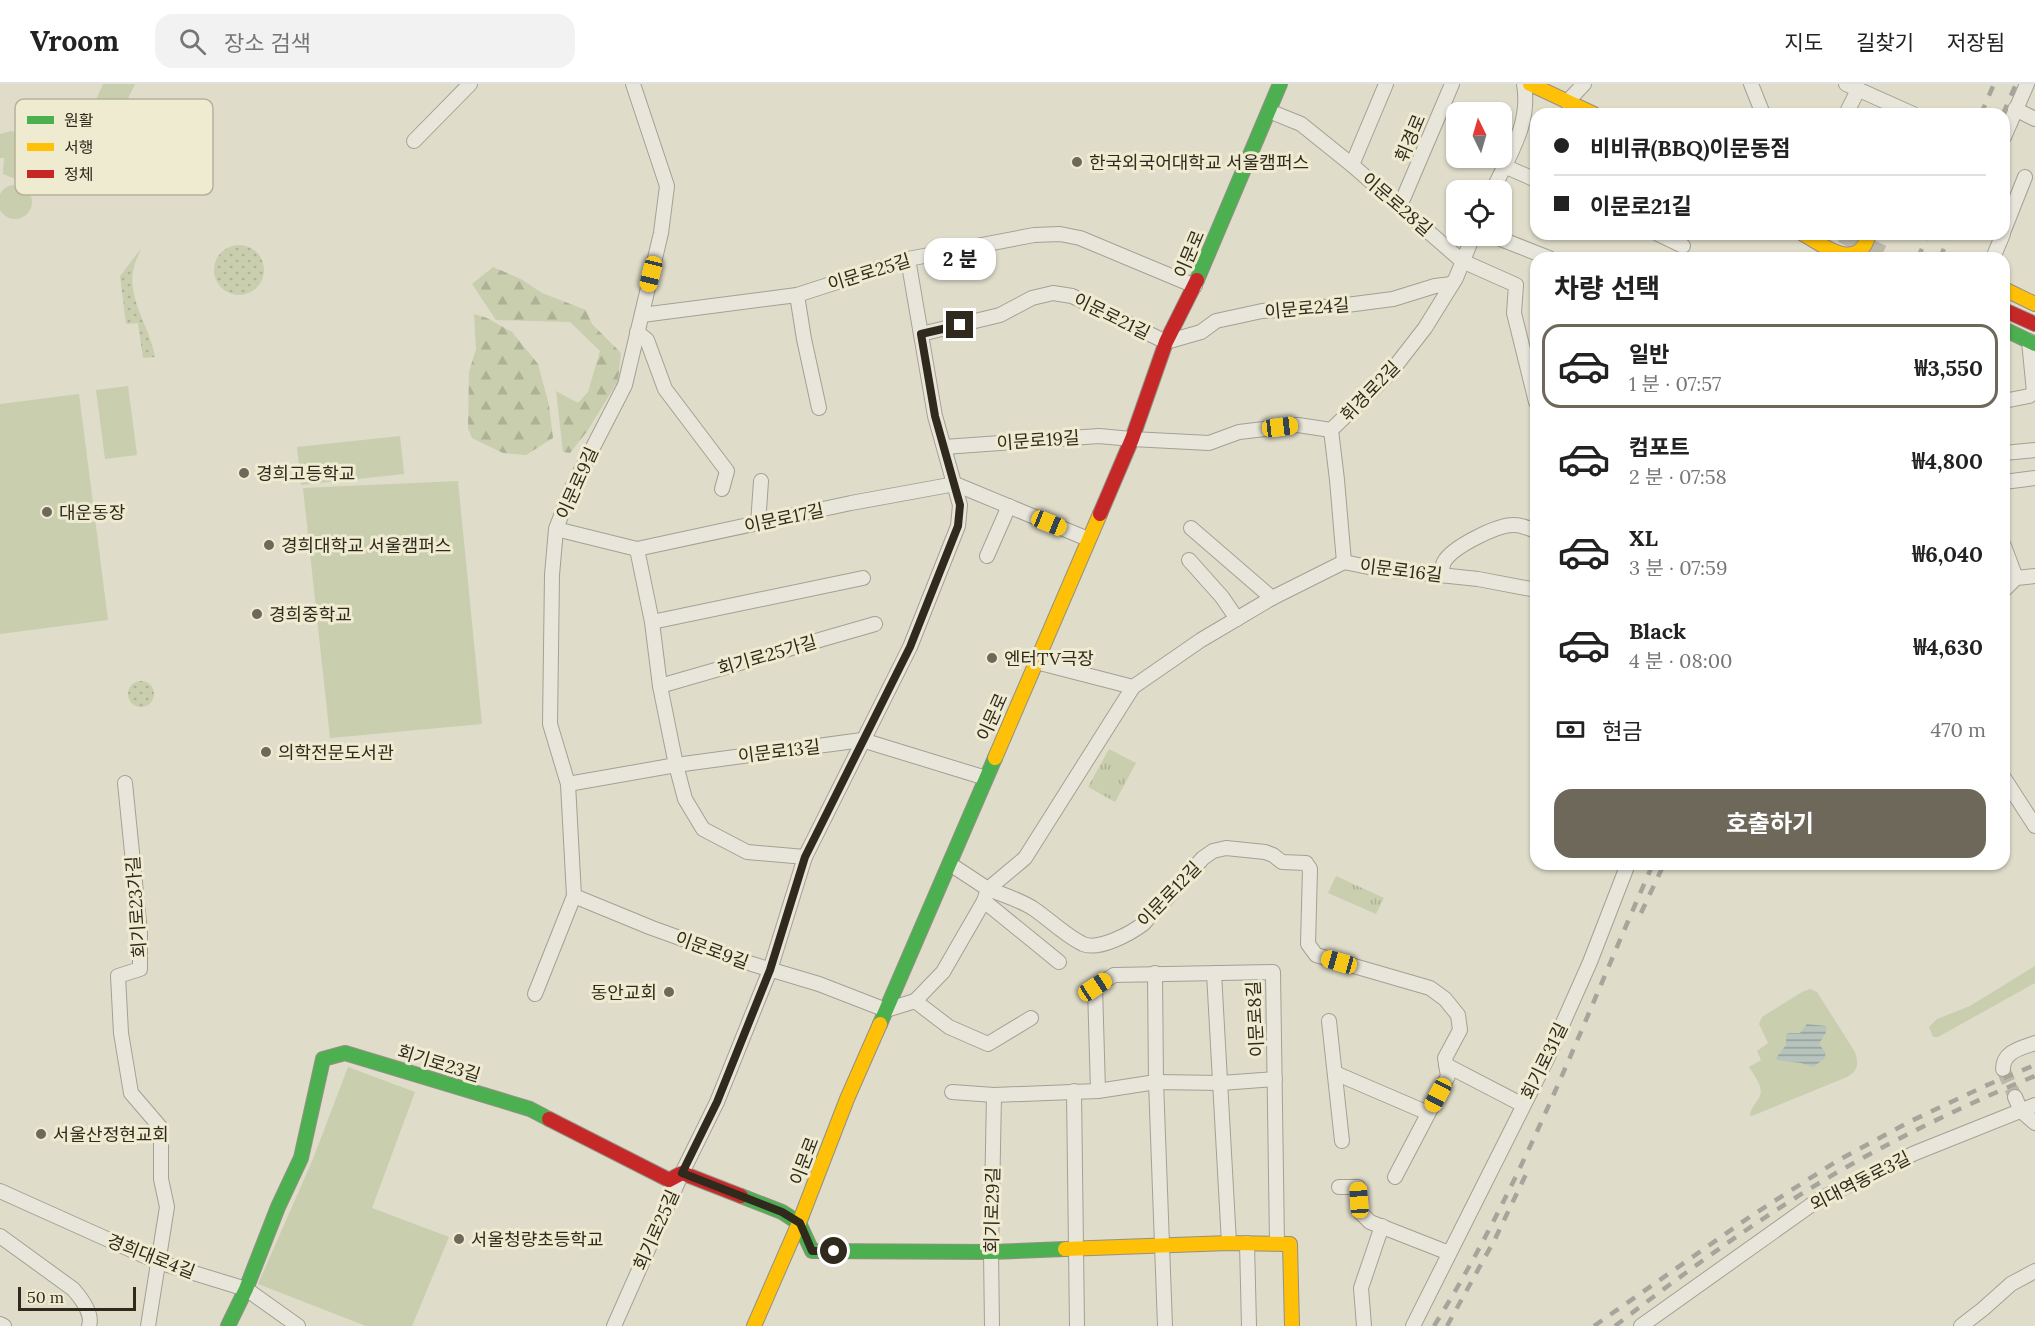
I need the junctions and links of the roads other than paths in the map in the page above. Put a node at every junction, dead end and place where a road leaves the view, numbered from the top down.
1 (470, 84) edge
2 (633, 84) edge
3 (1280, 84) edge
4 (1386, 84) edge
5 (1452, 84) edge
6 (1524, 84) edge
7 (1530, 84) edge
8 (1584, 84) edge
9 (1751, 84) edge
10 (2027, 84) edge
11 (1852, 87) edge
12 (1567, 102) junction
13 (1580, 108) edge
14 (1761, 108) edge
15 (1847, 108) edge
16 (1899, 108) edge
17 (2015, 109) junction
18 (1269, 111) junction
19 (2035, 119) edge
20 (2010, 122) edge
21 (414, 141) dead end
22 (1512, 148) edge
23 (1352, 165) junction
24 (1509, 168) edge
25 (1530, 177) edge
26 (2025, 177) dead end
27 (1400, 206) junction
28 (2010, 214) edge
29 (1670, 240) edge
30 (1815, 240) edge
31 (1512, 243) edge
32 (1469, 246) edge
33 (1683, 246) dead end
34 (1534, 252) edge
35 (1838, 252) edge
36 (908, 259) junction
37 (1462, 261) junction
38 (1452, 284) junction
39 (1195, 286) junction
40 (2010, 292) edge
41 (797, 295) junction
42 (2035, 304) edge
43 (2010, 313) edge
44 (642, 315) junction
45 (2035, 324) edge
46 (637, 332) junction
47 (2010, 332) edge
48 (921, 334) junction
49 (1166, 342) junction
50 (2032, 342) edge
51 (1530, 384) edge
52 (2010, 400) edge
53 (819, 408) dead end
54 (1331, 430) junction
55 (1132, 440) junction
56 (944, 447) junction
57 (2035, 450) edge
58 (2010, 452) edge
59 (2035, 478) edge
60 (761, 481) dead end
61 (2010, 481) edge
62 (955, 484) junction
63 (722, 489) dead end
64 (1010, 506) junction
65 (758, 524) junction
66 (1191, 528) dead end
67 (556, 529) junction
68 (1530, 529) edge
69 (1088, 539) junction
70 (637, 549) junction
71 (987, 556) dead end
72 (1189, 560) dead end
73 (1344, 562) junction
74 (2010, 562) edge
75 (1440, 576) junction
76 (2035, 576) edge
77 (863, 578) dead end
78 (2016, 578) junction
79 (2010, 584) edge
80 (1530, 589) edge
81 (1272, 598) junction
82 (1237, 619) junction
83 (652, 622) junction
84 (875, 624) dead end
85 (1036, 662) junction
86 (660, 686) junction
87 (1133, 687) junction
88 (862, 741) junction
89 (675, 765) junction
90 (986, 778) junction
91 (125, 783) dead end
92 (568, 784) junction
93 (2010, 787) edge
94 (2035, 826) edge
95 (805, 857) junction
96 (950, 864) junction
97 (1626, 870) edge
98 (986, 895) junction
99 (574, 896) junction
100 (1059, 962) dead end
101 (770, 970) junction
102 (1155, 973) junction
103 (1214, 973) junction
104 (535, 994) dead end
105 (915, 1001) junction
106 (886, 1010) junction
107 (1031, 1018) dead end
108 (1329, 1022) dead end
109 (2035, 1043) edge
110 (1446, 1065) junction
111 (2003, 1068) dead end
112 (1335, 1072) junction
113 (1275, 1079) junction
114 (1156, 1082) junction
115 (1221, 1083) junction
116 (1074, 1091) junction
117 (1098, 1091) junction
118 (952, 1092) dead end
119 (994, 1095) junction
120 (2015, 1097) tunnel mouth
121 (1522, 1105) junction
122 (2035, 1105) edge
123 (2021, 1111) junction
124 (1428, 1113) junction
125 (2035, 1123) edge
126 (1342, 1141) dead end
127 (682, 1173) junction
128 (1395, 1177) dead end
129 (1338, 1187) dead end
130 (0, 1191) edge
131 (800, 1223) junction
132 (1382, 1227) junction
133 (0, 1236) edge
134 (1229, 1243) junction
135 (1247, 1243) junction
136 (1277, 1243) junction
137 (1161, 1245) junction
138 (1075, 1249) junction
139 (991, 1252) junction
140 (1449, 1253) junction
141 (158, 1262) junction
142 (2035, 1271) edge
143 (246, 1289) junction
144 (89, 1326) edge
145 (148, 1326) edge
146 (228, 1326) edge
147 (298, 1326) edge
148 (614, 1326) edge
149 (754, 1326) edge
150 (992, 1326) edge
151 (1077, 1326) edge
152 (1165, 1326) edge
153 (1249, 1326) edge
154 (1292, 1326) edge
155 (1364, 1326) edge
156 (1413, 1326) edge
157 (1641, 1326) edge
158 (1961, 1326) edge

1 - 21 street
2 - 44 street, 이문로9길
3 - 18 street, 이문로
4 - 23 street
5 - 27 street, 휘경로
6 - 22 street
7 - 12 street
8 - 12 street
9 - 14 street
10 - 17 street
11 - 15 street
11 - 16 street
12 - 13 street
17 - 19 street
17 - 20 street
18 - 23 street, 이문로28길
18 - 39 street, 이문로
23 - 27 street, 이문로28길
24 - 25 street
26 - 28 street
27 - 37 street, 이문로28길
29 - 33 street
30 - 35 street
31 - 34 street
32 - 37 street, 휘경로2길
36 - 39 street, 이문로25길
36 - 41 street, 이문로25길
36 - 48 street, 회기로25길
37 - 38 street, 휘경로2길
37 - 51 street, 이문로28길
38 - 49 street, 이문로24길
38 - 54 street, 휘경로2길
39 - 49 street, 이문로
40 - 42 street
41 - 44 street, 이문로25길
41 - 53 street
43 - 45 street
44 - 46 street, 이문로9길
46 - 63 street
46 - 67 street, 이문로9길
47 - 50 street
48 - 49 street, 이문로21길
48 - 56 street, 회기로25길
49 - 55 street, 이문로
50 - 52 street
54 - 55 street
54 - 73 street, 휘경로2길
55 - 56 street, 이문로19길
55 - 69 street, 이문로
56 - 62 street, 회기로25길
57 - 58 street
59 - 61 street
60 - 65 street
62 - 64 street
62 - 65 street, 이문로17길
62 - 88 street, 회기로25길
64 - 69 street
64 - 71 street
65 - 70 street, 이문로17길
66 - 81 street
67 - 70 street, 이문로17길
67 - 92 street, 이문로9길
68 - 75 street
69 - 85 street, 이문로
70 - 83 street
72 - 82 street
73 - 75 street, 이문로16길
73 - 81 street, 이문로16길
74 - 78 street
75 - 80 street, 이문로16길
76 - 78 street
77 - 83 street
78 - 79 street
81 - 82 street, 이문로16길
82 - 87 street, 이문로16길
83 - 86 street
84 - 86 street, 회기로25가길
85 - 87 street
85 - 90 street, 이문로
86 - 89 street
87 - 98 street
88 - 89 street, 이문로13길
88 - 90 street, 이문로13길
88 - 95 street, 회기로25길
89 - 92 street, 이문로13길
89 - 95 street
90 - 96 street, 이문로
91 - 141 street, 회기로23가길
92 - 99 street, 이문로9길
93 - 94 street
95 - 101 street, 회기로25길
96 - 98 street, 이문로12길
96 - 106 street, 이문로
97 - 121 street, 회기로31길
98 - 100 street, 이문로12길
98 - 105 street
98 - 110 street, 이문로12길
99 - 101 street, 이문로9길
99 - 104 street, 이문로9길
101 - 106 street, 이문로9길
101 - 127 street, 회기로25길
102 - 103 street, 이문로8길
102 - 114 street
102 - 117 street, 이문로8길
103 - 113 street, 이문로8길
103 - 115 street
105 - 106 street
105 - 107 street
106 - 131 street, 이문로
108 - 112 street
109 - 111 street
110 - 121 street
110 - 124 street, 이문로12길
112 - 124 street
112 - 126 street
113 - 115 street
113 - 136 street, 이문로8길
114 - 115 street
114 - 117 street
114 - 137 street
115 - 134 street
116 - 117 street
116 - 119 street
116 - 138 street
118 - 119 street
119 - 139 street, 회기로29길
120 - 123 street
121 - 140 street, 회기로31길
122 - 123 street, 외대역동로3길
123 - 125 street
123 - 157 street, 외대역동로3길
124 - 128 street, 이문로12길
127 - 131 street, 회기로23길
127 - 143 street, 회기로23길
127 - 148 street, 회기로25길
129 - 132 street
130 - 141 street, 경희대로4길
131 - 139 street
131 - 149 street, 이문로
132 - 140 street
132 - 155 street
133 - 144 street
134 - 135 street
134 - 137 street
135 - 136 street
135 - 153 street
136 - 154 street
137 - 138 street
137 - 152 street
138 - 139 street
138 - 151 street
139 - 150 street, 회기로29길
140 - 156 street, 회기로31길
141 - 143 street, 경희대로4길
141 - 145 street, 회기로23가길
142 - 158 street
143 - 146 street, 회기로23길
143 - 147 street, 경희대로4길

